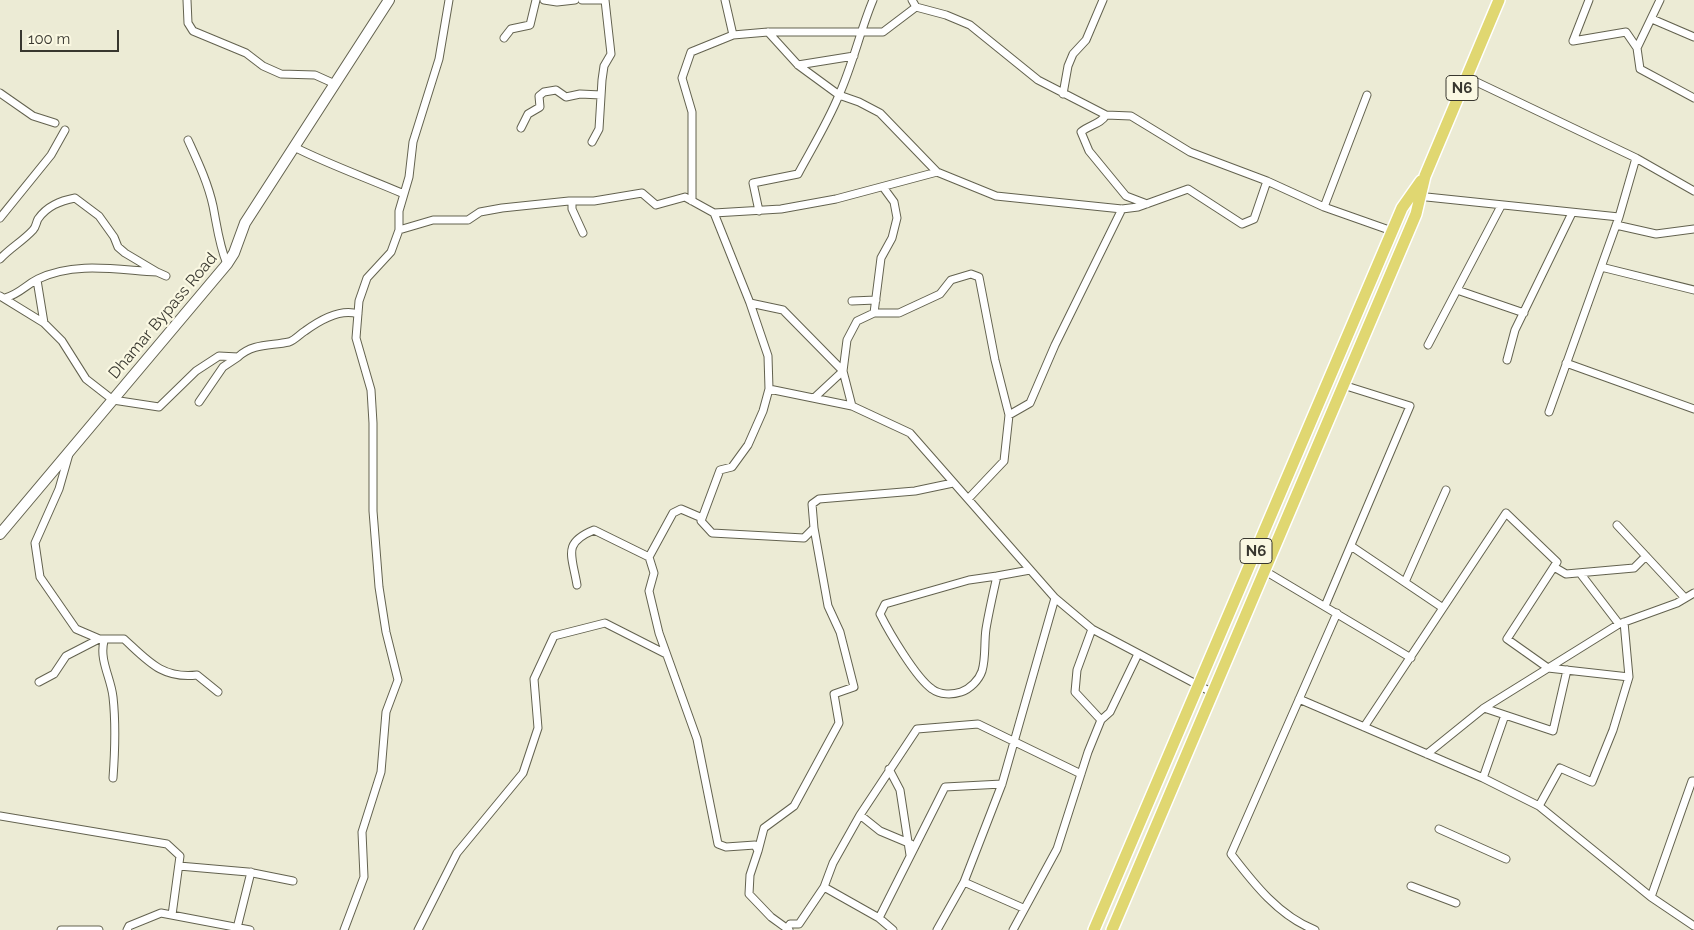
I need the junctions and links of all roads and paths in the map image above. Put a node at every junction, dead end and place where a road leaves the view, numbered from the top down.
1 (187, 0) edge
2 (389, 0) edge
3 (449, 0) edge
4 (536, 0) edge
5 (544, 0) edge
6 (575, 0) edge
7 (582, 0) edge
8 (603, 0) edge
9 (726, 0) edge
10 (873, 0) edge
11 (912, 0) edge
12 (1103, 0) edge
13 (1499, 0) edge
14 (1589, 0) edge
15 (1660, 0) edge
16 (916, 7) junction
17 (1652, 19) junction
18 (768, 32) junction
19 (860, 32) junction
20 (733, 36) junction
21 (1694, 37) edge
22 (504, 38) dead end
23 (1637, 48) junction
24 (854, 56) junction
25 (798, 65) junction
26 (1466, 77) junction
27 (335, 84) junction
28 (0, 93) edge
29 (1063, 94) junction
30 (601, 95) junction
31 (839, 95) junction
32 (1367, 95) dead end
33 (1694, 98) edge
34 (1106, 115) junction
35 (55, 123) dead end
36 (521, 128) dead end
37 (65, 130) dead end
38 (188, 140) dead end
39 (592, 142) dead end
40 (294, 147) junction
41 (1636, 158) junction
42 (937, 172) junction
43 (1267, 181) junction
44 (883, 187) junction
45 (1694, 191) edge
46 (404, 194) junction
47 (1416, 195) junction
48 (572, 201) junction
49 (692, 201) junction
50 (1147, 204) junction
51 (1502, 206) junction
52 (1324, 207) junction
53 (1122, 210) junction
54 (759, 211) junction
55 (1572, 212) junction
56 (714, 213) junction
57 (1619, 217) junction
58 (0, 218) edge
59 (1616, 225) junction
60 (1694, 229) edge
61 (399, 230) junction
62 (1392, 231) junction
63 (583, 233) dead end
64 (0, 259) edge
65 (226, 264) junction
66 (1601, 267) junction
67 (157, 272) junction
68 (166, 276) dead end
69 (37, 280) junction
70 (1457, 290) junction
71 (1694, 290) edge
72 (2, 297) edge
73 (852, 300) dead end
74 (876, 300) junction
75 (750, 303) junction
76 (874, 313) junction
77 (1524, 313) junction
78 (358, 314) junction
79 (44, 324) junction
80 (1428, 345) dead end
81 (238, 357) junction
82 (1507, 360) dead end
83 (1566, 363) junction
84 (843, 371) junction
85 (1343, 385) junction
86 (769, 390) junction
87 (814, 398) junction
88 (113, 400) junction
89 (199, 402) dead end
90 (852, 406) junction
91 (1694, 409) edge
92 (1550, 412) dead end
93 (1009, 415) junction
94 (70, 451) junction
95 (953, 482) junction
96 (1446, 490) dead end
97 (968, 499) junction
98 (702, 518) junction
99 (1617, 525) dead end
100 (814, 528) junction
101 (0, 534) edge
102 (1350, 546) junction
103 (1646, 556) junction
104 (649, 557) junction
105 (1554, 568) junction
106 (1030, 570) junction
107 (1265, 571) junction
108 (1580, 573) junction
109 (997, 576) junction
110 (1405, 582) junction
111 (577, 585) dead end
112 (1694, 593) edge
113 (1054, 598) junction
114 (1685, 598) junction
115 (1325, 606) junction
116 (1443, 608) junction
117 (1231, 609) junction
118 (1337, 613) junction
119 (1246, 617) junction
120 (1621, 624) junction
121 (1092, 629) junction
122 (99, 639) junction
123 (666, 654) junction
124 (1138, 654) junction
125 (1411, 658) junction
126 (1548, 668) junction
127 (1568, 670) junction
128 (1628, 677) junction
129 (39, 682) dead end
130 (1198, 686) junction
131 (218, 692) dead end
132 (1213, 693) junction
133 (1299, 699) junction
134 (1484, 708) junction
135 (1505, 715) junction
136 (1100, 720) junction
137 (1364, 727) junction
138 (1016, 744) junction
139 (1427, 754) junction
140 (889, 769) junction
141 (1081, 774) junction
142 (113, 778) dead end
143 (1483, 778) junction
144 (1694, 781) edge
145 (1002, 784) junction
146 (1539, 806) junction
147 (860, 815) junction
148 (0, 816) edge
149 (1439, 829) dead end
150 (912, 844) junction
151 (758, 851) junction
152 (1506, 859) dead end
153 (179, 866) junction
154 (251, 872) junction
155 (293, 881) dead end
156 (964, 882) junction
157 (1411, 886) dead end
158 (824, 887) junction
159 (1109, 896) junction
160 (1651, 897) junction
161 (1456, 903) dead end
162 (1123, 904) junction
163 (1024, 908) junction
164 (172, 916) junction
165 (879, 918) junction
166 (1694, 926) edge
167 (238, 928) junction
168 (1116, 929) edge
169 (61, 930) edge
170 (99, 930) edge
171 (127, 930) edge
172 (250, 930) edge
173 (344, 930) edge
174 (418, 930) edge
175 (788, 930) edge
176 (893, 930) edge
177 (937, 930) edge
178 (1012, 930) edge
179 (1094, 930) edge
180 (1315, 930) edge
181 (1692, 930) edge

1 - 27 street
2 - 27 main road, Dhamar Bypass Road
3 - 46 street
4 - 22 street
5 - 6 street
7 - 8 street
8 - 30 street
9 - 20 street
10 - 19 street
11 - 16 street
12 - 29 street
13 - 26 main road, N6
14 - 23 street
15 - 17 street
16 - 19 street
16 - 29 street
17 - 21 street
17 - 23 street
18 - 19 street
18 - 20 street
18 - 25 street
19 - 24 street
20 - 49 street
23 - 33 street
24 - 25 street
24 - 31 street
25 - 31 street
26 - 41 street
26 - 47 main road, N6
27 - 40 main road, Dhamar Bypass Road
28 - 35 street
29 - 34 street
30 - 36 street
30 - 39 street
31 - 42 street
31 - 54 street
32 - 52 street
34 - 43 street
34 - 50 street
37 - 58 street
38 - 65 street
40 - 46 street
40 - 65 main road, Dhamar Bypass Road
41 - 45 street
41 - 57 street
42 - 44 street
42 - 53 street
43 - 50 street
43 - 52 street
44 - 54 street
44 - 74 street
46 - 61 street
47 - 51 street
47 - 62 main road, N6
47 - 85 main road, N6
48 - 49 street
48 - 61 street
48 - 63 street
49 - 56 street
50 - 53 street
51 - 55 street
51 - 70 street
52 - 62 street
53 - 93 street
54 - 56 street
55 - 57 street
55 - 77 street
56 - 75 street
57 - 59 street
59 - 60 street
59 - 66 street
61 - 78 street
62 - 117 main road, N6
64 - 67 street
65 - 88 main road, Dhamar Bypass Road
66 - 71 street
66 - 83 street
67 - 68 street
67 - 69 street
69 - 72 street
69 - 79 street
70 - 77 street
70 - 80 street
72 - 79 street
73 - 74 street
74 - 76 street
75 - 84 street
75 - 86 street
76 - 84 street
76 - 93 street
77 - 82 street
78 - 81 street
78 - 173 street
79 - 88 street
81 - 88 street
81 - 89 street
83 - 91 street
83 - 92 street
84 - 87 street
84 - 90 street
85 - 102 street
85 - 107 main road, N6
86 - 87 street
86 - 98 street
87 - 90 street
88 - 94 main road, Dhamar Bypass Road
90 - 95 street
93 - 97 street
94 - 101 main road, Dhamar Bypass Road
94 - 122 street
95 - 97 street
95 - 100 street
96 - 110 street
97 - 106 street
98 - 100 street
98 - 104 street
99 - 103 street
100 - 151 street
102 - 110 street
102 - 115 street
103 - 108 street
103 - 114 street
104 - 111 street
104 - 123 street
105 - 108 street
105 - 116 street
105 - 126 street
106 - 109 street
106 - 113 street
107 - 115 street
107 - 119 main road, N6
108 - 120 street
109 - 109 street
110 - 116 street
112 - 114 street
113 - 121 street
113 - 138 street
114 - 120 street
115 - 118 street
116 - 125 street
117 - 119 main road
117 - 130 main road, N6
118 - 125 street
118 - 133 street
119 - 132 main road, N6
120 - 126 street
120 - 128 street
121 - 124 street
121 - 136 street
122 - 129 street
122 - 131 street
122 - 142 street
123 - 151 street
123 - 174 street
124 - 130 street
124 - 136 street
125 - 137 street
126 - 127 street
126 - 134 street
127 - 128 street
127 - 135 street
128 - 146 street
130 - 132 street
130 - 159 main road, N6
132 - 162 main road, N6
133 - 137 street
133 - 180 street
134 - 135 street
134 - 139 street
135 - 143 street
136 - 141 street
137 - 139 street
138 - 140 street
138 - 141 street
138 - 145 street
139 - 143 street
140 - 147 street
140 - 150 street
141 - 163 street
143 - 146 street
144 - 160 street
145 - 150 street
145 - 156 street
146 - 160 street
147 - 150 street
147 - 158 street
148 - 153 street
149 - 152 street
150 - 165 street
151 - 175 street
153 - 154 street
153 - 164 street
154 - 155 street
154 - 167 street
156 - 163 street
156 - 177 street
157 - 161 street
158 - 165 street
158 - 175 street
159 - 162 main road
159 - 179 main road, N6
160 - 166 street
162 - 168 main road, N6
163 - 178 street
164 - 167 street
164 - 171 street
165 - 176 street
166 - 181 street
167 - 172 street
169 - 170 street

